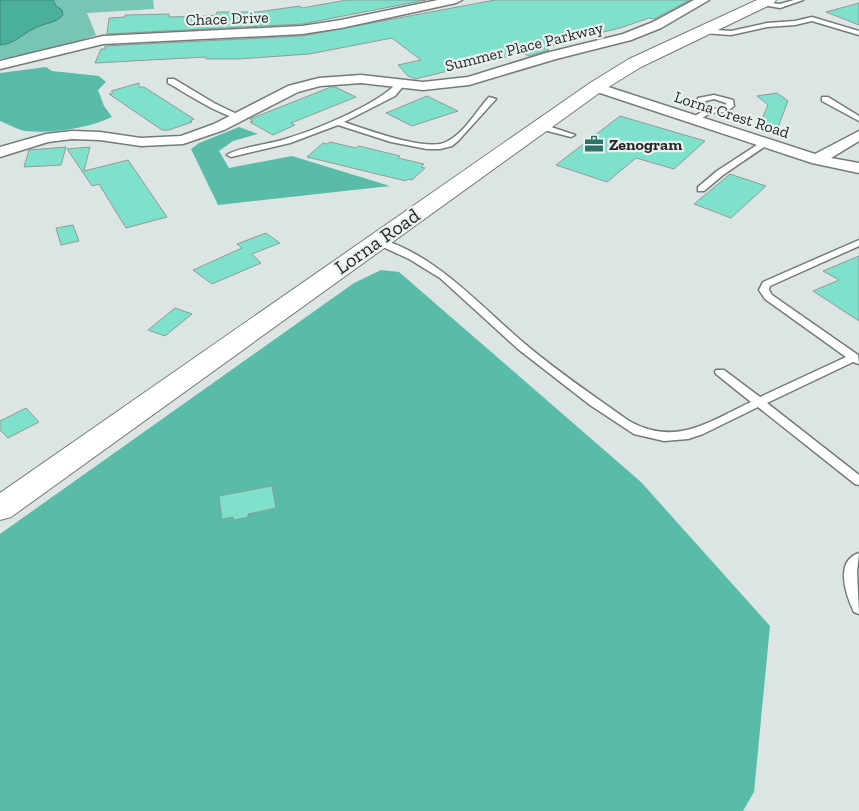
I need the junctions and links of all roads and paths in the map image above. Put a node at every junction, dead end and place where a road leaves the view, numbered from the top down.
1 (456, 0) edge
2 (703, 0) edge
3 (800, 0) edge
4 (765, 2) edge
5 (702, 31) junction
6 (859, 33) edge
7 (0, 65) edge
8 (171, 81) dead end
9 (401, 84) junction
10 (596, 87) junction
11 (825, 99) dead end
12 (492, 100) dead end
13 (239, 117) junction
14 (859, 119) edge
15 (338, 122) junction
16 (539, 126) junction
17 (571, 135) dead end
18 (859, 135) edge
19 (766, 143) junction
20 (0, 152) edge
21 (231, 155) dead end
22 (817, 160) junction
23 (859, 168) edge
24 (701, 189) dead end
25 (377, 241) junction
26 (859, 243) edge
27 (857, 359) edge
28 (720, 372) dead end
29 (759, 403) junction
30 (859, 481) edge
31 (0, 509) edge
32 (859, 558) edge
33 (859, 608) edge

1 - 7 street, Chace Drive
2 - 9 street, Summer Place Parkway
3 - 4 lane
4 - 5 street, Lorna Road
5 - 6 lane
5 - 10 street, Lorna Road
8 - 13 lane
9 - 13 street, Summer Place Parkway
9 - 15 lane
10 - 16 street, Lorna Road
10 - 19 street, Lorna Crest Road
11 - 14 lane
12 - 15 lane
13 - 20 street, Summer Place Parkway
15 - 21 lane
16 - 17 lane
16 - 25 street, Lorna Road
18 - 22 street
19 - 22 street, Lorna Crest Road
19 - 24 lane
22 - 23 street, Lorna Crest Road
25 - 29 lane
25 - 31 street, Lorna Road
26 - 27 lane
27 - 29 lane
28 - 29 lane
29 - 30 lane
32 - 33 lane

